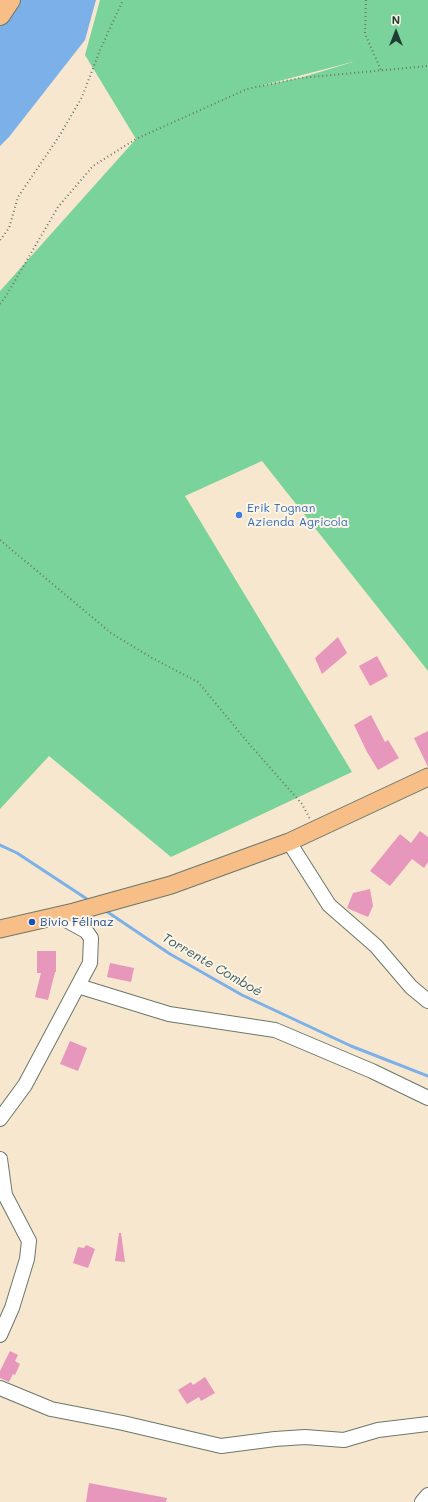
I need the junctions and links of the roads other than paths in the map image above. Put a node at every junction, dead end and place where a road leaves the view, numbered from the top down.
1 (10, 0) edge
2 (0, 15) edge
3 (428, 777) edge
4 (289, 842) junction
5 (69, 913) junction
6 (0, 929) edge
7 (78, 986) junction
8 (428, 1001) edge
9 (428, 1098) edge
10 (0, 1119) edge
11 (0, 1158) edge
12 (0, 1335) edge
13 (0, 1388) edge
14 (428, 1424) edge
15 (428, 1495) edge
16 (422, 1502) edge

1 - 2 highway
3 - 4 main road
4 - 5 main road
4 - 8 street
5 - 6 main road
5 - 7 street
7 - 9 street
7 - 10 street
11 - 12 street
13 - 14 street
15 - 16 street

